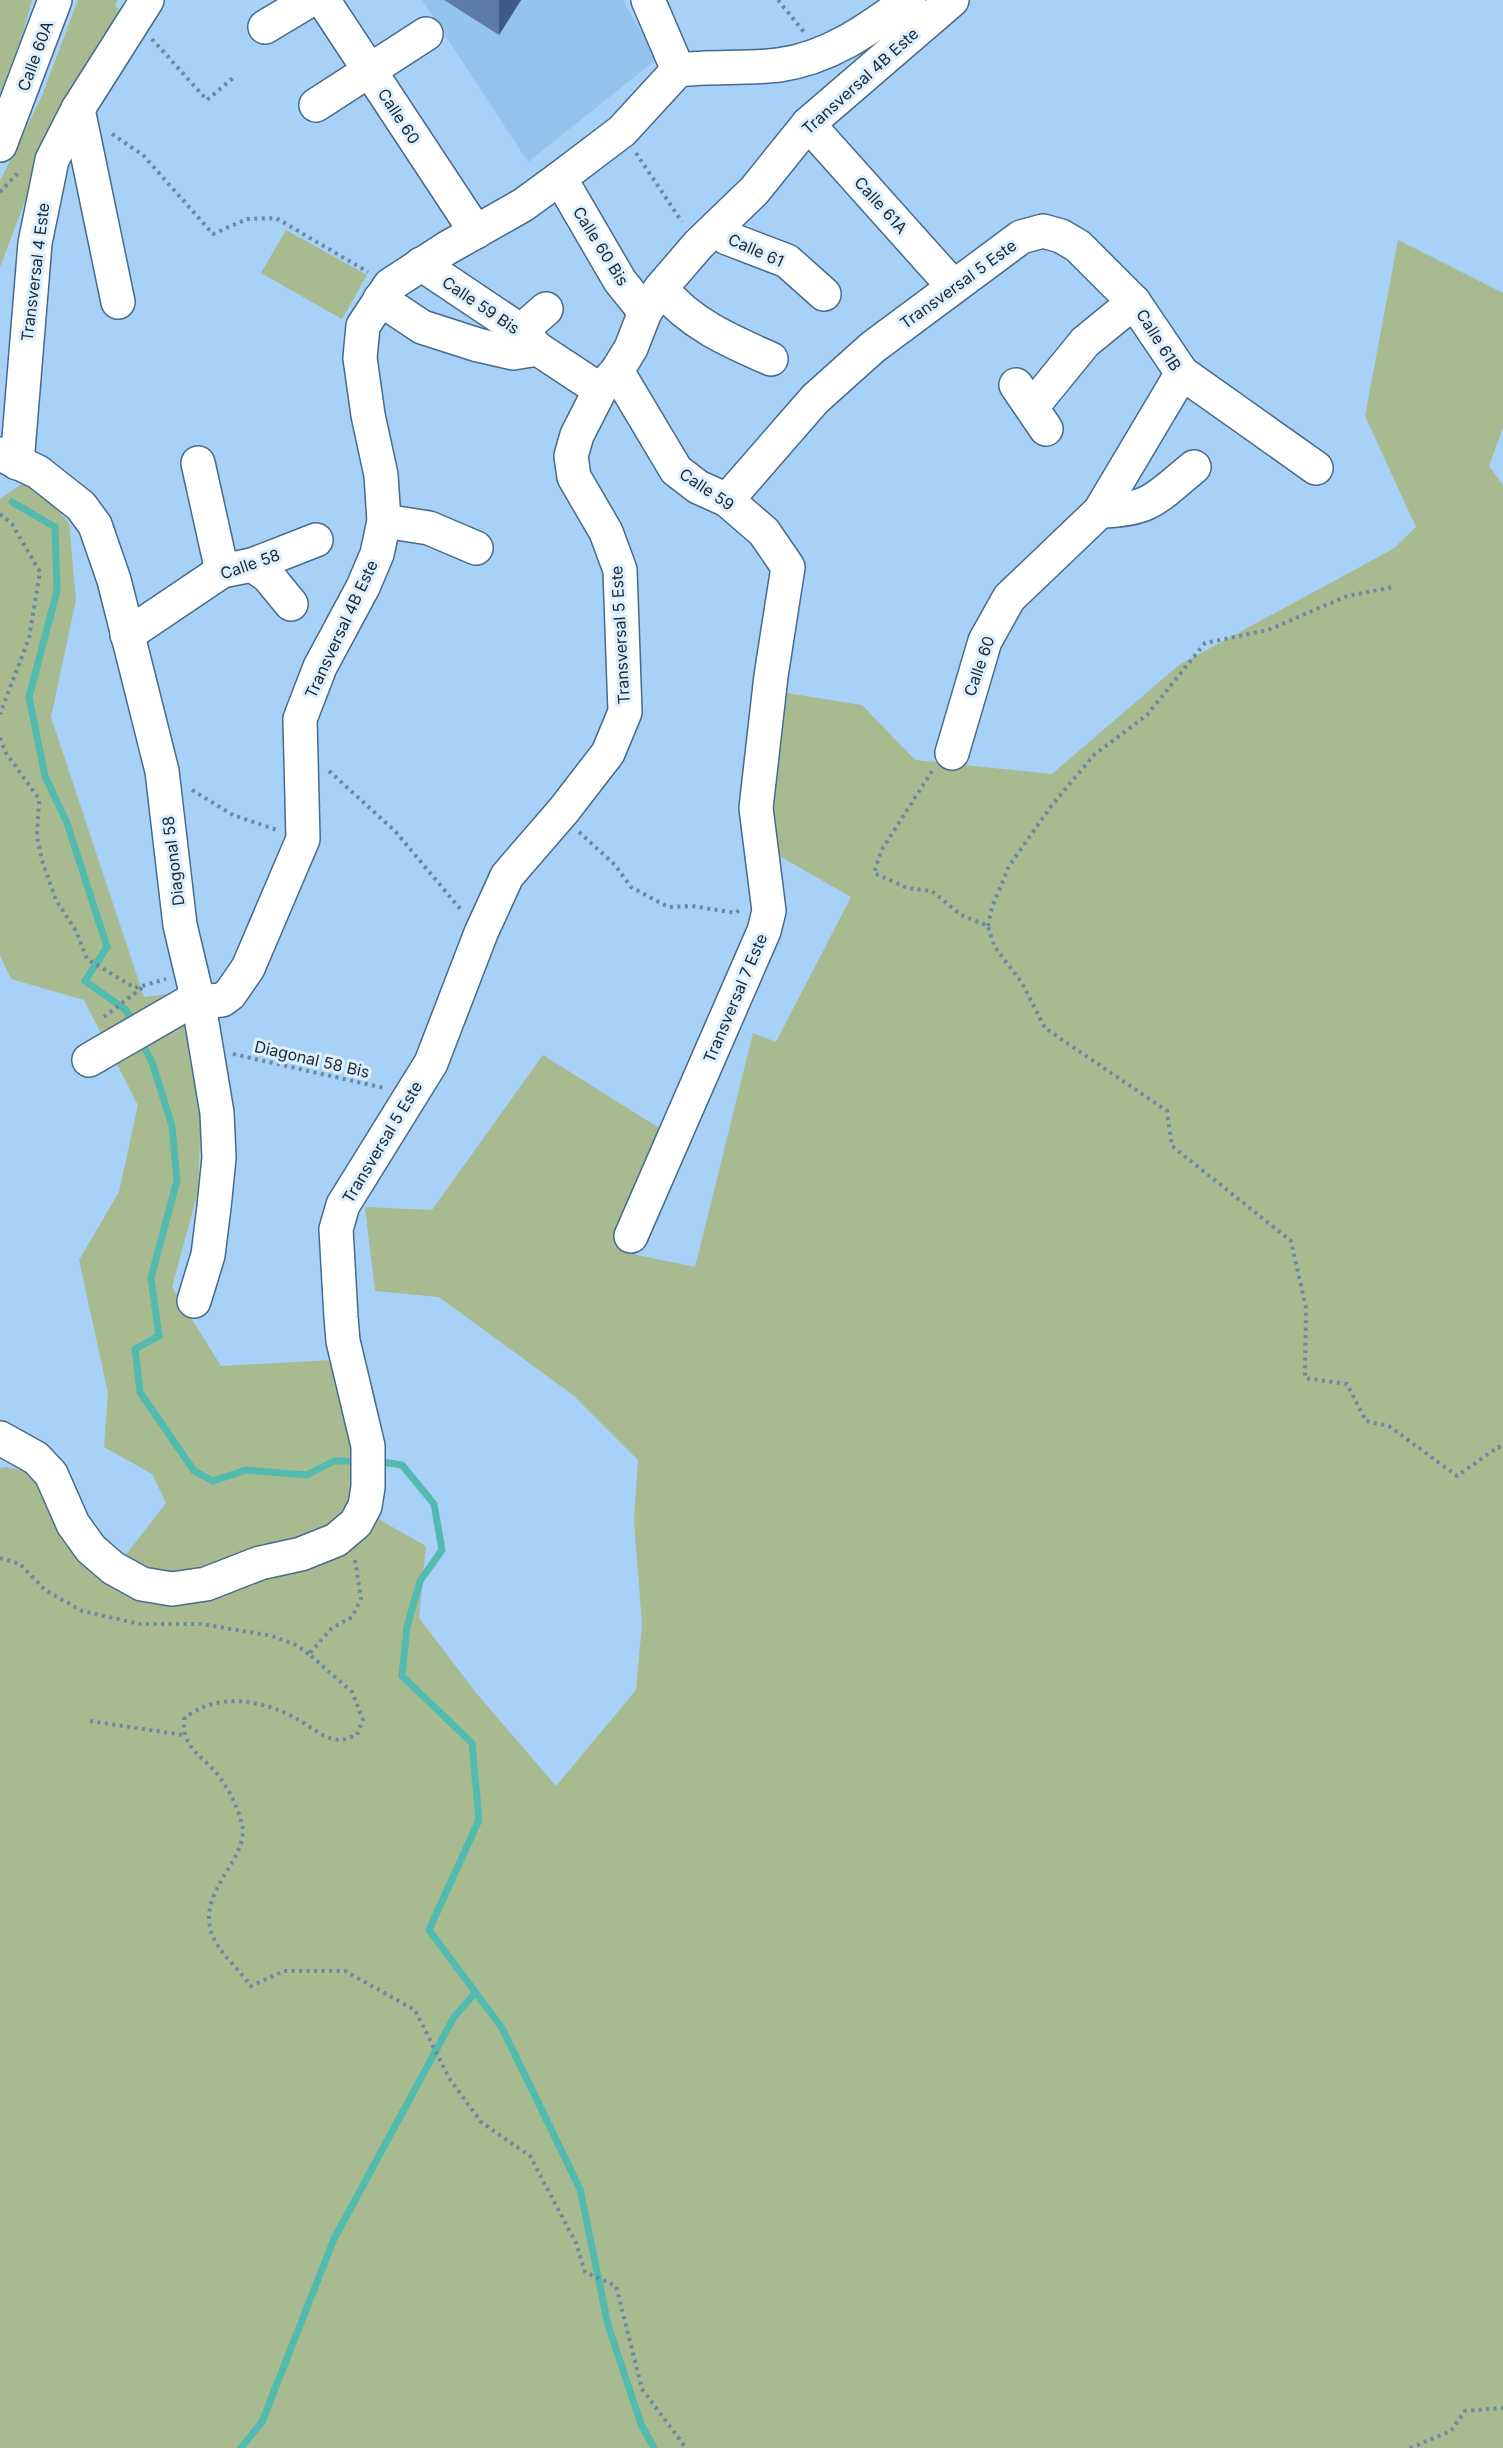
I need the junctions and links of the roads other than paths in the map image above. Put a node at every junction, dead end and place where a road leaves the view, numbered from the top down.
1 (55, 0) edge
2 (310, 0) edge
3 (323, 0) edge
4 (648, 0) edge
5 (909, 0) edge
6 (952, 0) edge
7 (140, 9) edge
8 (265, 27) dead end
9 (426, 34) dead end
10 (678, 70) junction
11 (369, 71) junction
12 (316, 105) dead end
13 (78, 109) junction
14 (808, 124) junction
15 (0, 145) edge
16 (560, 178) junction
17 (1043, 231) joint
18 (476, 232) junction
19 (706, 237) junction
20 (421, 264) junction
21 (953, 286) junction
22 (385, 292) junction
23 (824, 294) dead end
24 (653, 300) junction
25 (118, 302) dead end
26 (1134, 302) junction
27 (546, 309) dead end
28 (529, 340) junction
29 (771, 359) dead end
30 (1182, 373) junction
31 (608, 381) junction
32 (1032, 407) dead end
33 (6, 463) edge
34 (198, 464) dead end
35 (1194, 467) dead end
36 (1316, 468) dead end
37 (727, 500) junction
38 (1100, 511) junction
39 (384, 521) junction
40 (316, 540) dead end
41 (476, 548) dead end
42 (788, 567) joint
43 (237, 568) junction
44 (291, 604) dead end
45 (127, 636) junction
46 (952, 753) road end
47 (194, 986) junction
48 (89, 1060) dead end
49 (631, 1236) dead end
50 (194, 1301) dead end
51 (0, 1438) edge

1 - 15 street, Calle 60A
2 - 8 street
3 - 11 street, Calle 60
4 - 10 street
5 - 10 street, Transversal 4B Este
6 - 14 street, Transversal 4B Este
7 - 13 street, Transversal 4 Este
9 - 11 street
10 - 16 street, Transversal 4B Este
11 - 12 street
11 - 18 street, Calle 60
13 - 25 street
13 - 33 street, Transversal 4 Este
14 - 19 street, Transversal 4B Este
14 - 21 street, Calle 61A
16 - 18 street, Transversal 4B Este
16 - 24 street, Calle 60 Bis
17 - 21 street, Transversal 5 Este
17 - 26 street, Calle 61B
18 - 20 street, Transversal 4B Este
19 - 23 street, Calle 61
19 - 24 street, Transversal 4B Este
20 - 22 street, Transversal 4B Este
20 - 28 street, Calle 59 Bis
21 - 37 street, Transversal 5 Este
22 - 28 street
22 - 39 street, Transversal 4B Este
24 - 29 street, Calle 60 Bis
24 - 31 street, Transversal 4B Este
26 - 30 street, Calle 61B
26 - 32 street
27 - 28 street
28 - 31 street, Calle 59
30 - 36 street
30 - 38 street, Calle 61B
31 - 37 street, Calle 59
31 - 51 street, Transversal 5 Este
33 - 45 street, Diagonal 58
34 - 43 street
35 - 38 street
37 - 42 street, Calle 59
38 - 46 street, Calle 60
39 - 41 street
39 - 47 street, Transversal 4B Este
40 - 43 street, Calle 58
42 - 49 street, Transversal 7 Este
43 - 44 street
43 - 45 street, Calle 58
45 - 47 street, Diagonal 58
47 - 48 street
47 - 50 street, Diagonal 58

